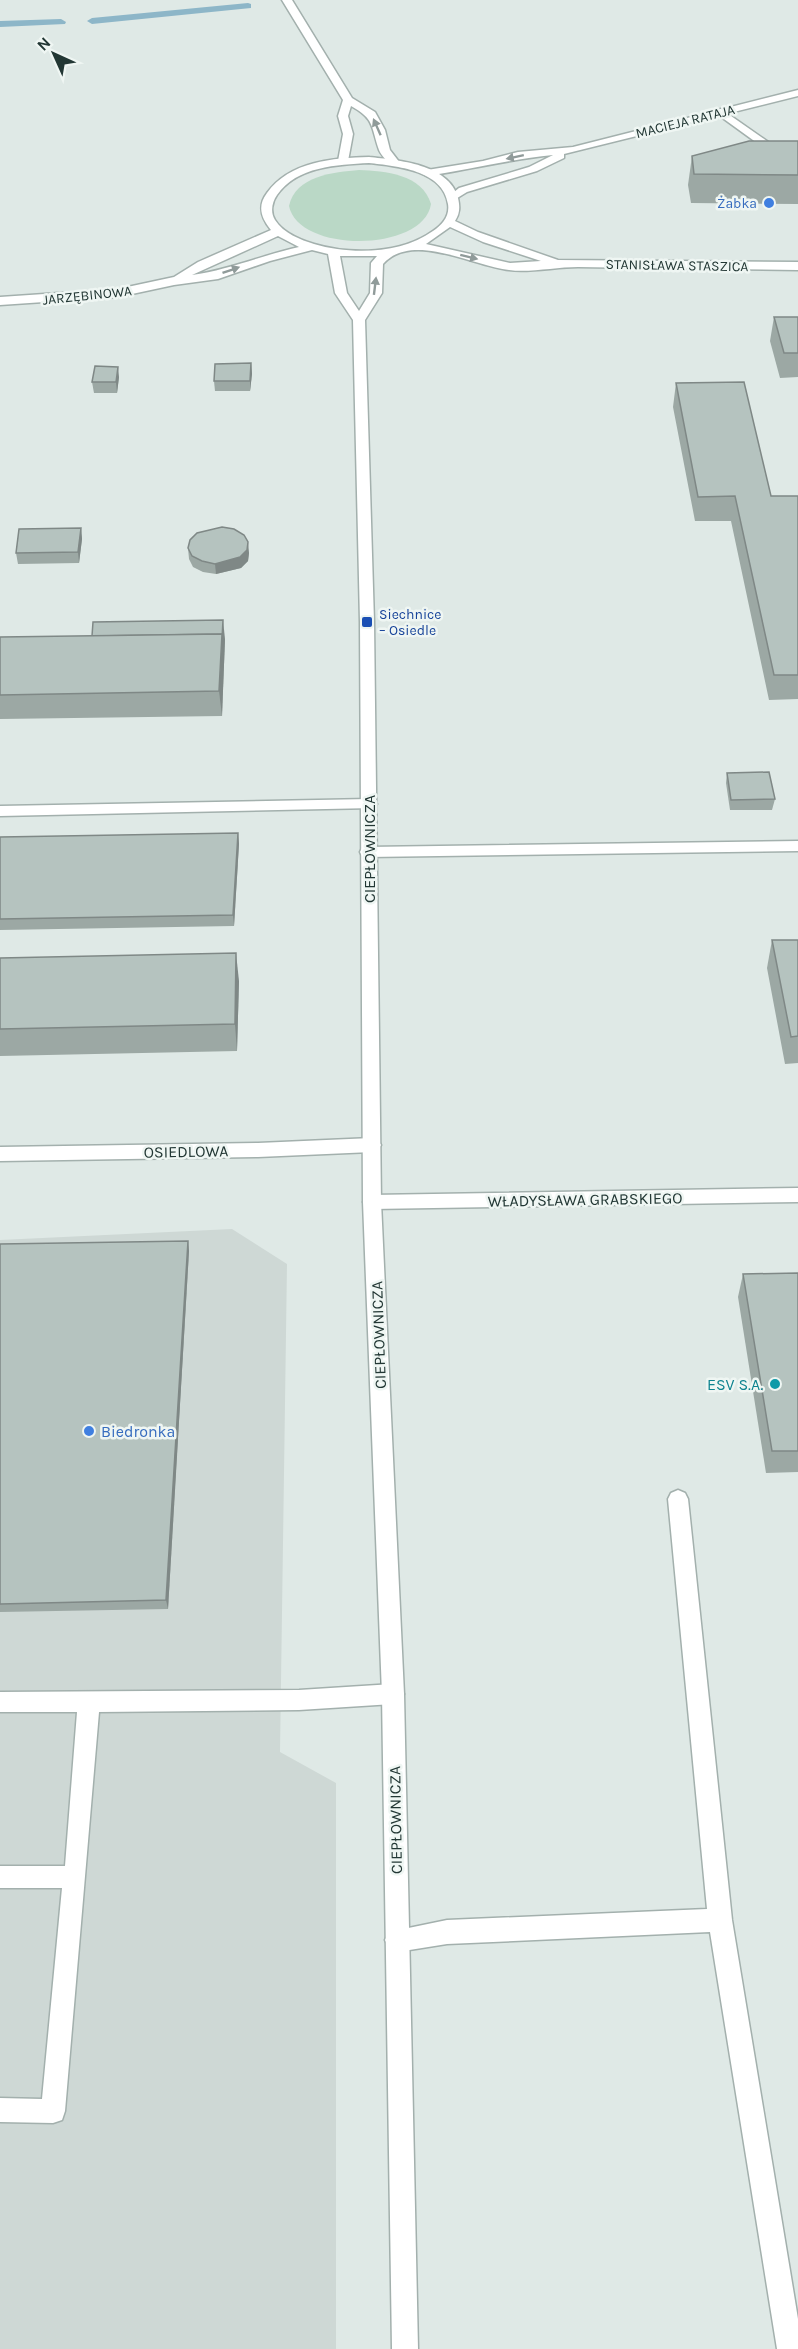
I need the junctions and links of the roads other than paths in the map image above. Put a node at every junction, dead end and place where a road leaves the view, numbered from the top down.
1 (287, 0) edge
2 (798, 93) edge
3 (348, 100) junction
4 (721, 112) junction
5 (798, 148) edge
6 (573, 150) junction
7 (344, 161) junction
8 (395, 163) junction
9 (427, 173) junction
10 (453, 198) junction
11 (449, 222) junction
12 (279, 231) junction
13 (412, 246) junction
14 (312, 247) junction
15 (333, 252) junction
16 (387, 252) junction
17 (556, 263) junction
18 (798, 267) edge
19 (174, 281) junction
20 (0, 301) edge
21 (359, 320) junction
22 (369, 804) junction
23 (0, 812) edge
24 (798, 846) edge
25 (369, 852) junction
26 (372, 1145) junction
27 (0, 1154) edge
28 (798, 1195) edge
29 (372, 1202) junction
30 (678, 1499) dead end
31 (393, 1694) junction
32 (88, 1701) junction
33 (0, 1702) edge
34 (0, 1877) edge
35 (75, 1877) junction
36 (720, 1920) junction
37 (397, 1940) junction
38 (0, 2110) edge
39 (405, 2349) edge
40 (790, 2349) edge

1 - 3 street
2 - 4 street, MACIEJA RATAJA
3 - 7 street
8 -> 3 street
4 - 5 street
4 - 6 street, MACIEJA RATAJA
6 -> 9 street, MACIEJA RATAJA
6 - 10 street, MACIEJA RATAJA
7 - 8 street
7 - 12 street
8 - 9 street
9 - 10 street
10 - 11 street
11 - 13 street
11 - 17 street, STANISŁAWA STASZICA
12 - 14 street
12 - 19 street, JARZĘBINOWA
13 - 16 street
13 -> 17 street, STANISŁAWA STASZICA
14 - 15 street
19 -> 14 street, JARZĘBINOWA
15 - 16 street
15 - 21 street
21 -> 16 street
17 - 18 street, STANISŁAWA STASZICA
19 - 20 street, JARZĘBINOWA
21 - 22 street, CIEPŁOWNICZA
22 - 23 street
22 - 25 street, CIEPŁOWNICZA
24 - 25 street
25 - 26 street, CIEPŁOWNICZA
26 - 27 street, OSIEDLOWA
26 - 29 street, CIEPŁOWNICZA
28 - 29 street, WŁADYSŁAWA GRABSKIEGO
29 - 31 street, CIEPŁOWNICZA
30 - 36 street
31 - 32 street
31 - 37 street, CIEPŁOWNICZA
32 - 33 street
32 - 35 street
34 - 35 street
35 - 38 street
36 - 37 street
36 - 40 street
37 - 39 street, CIEPŁOWNICZA

